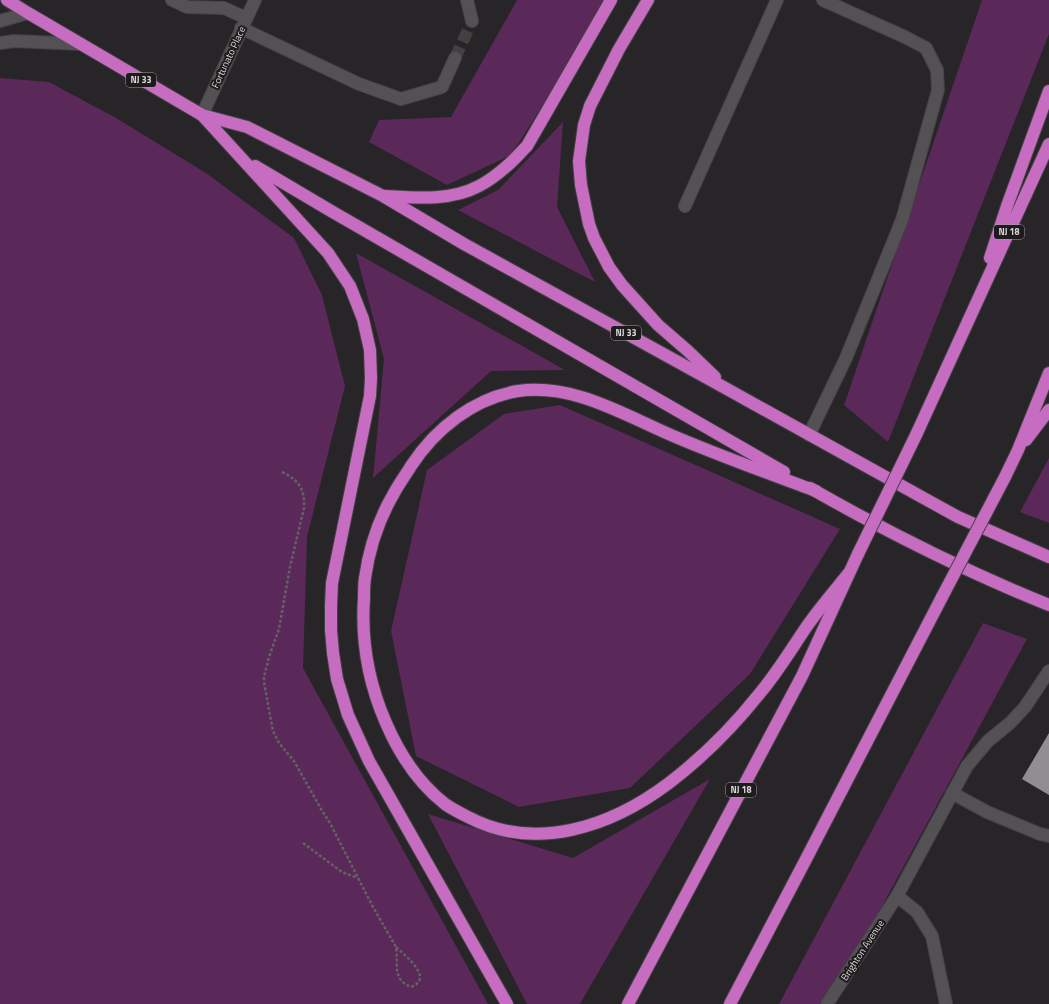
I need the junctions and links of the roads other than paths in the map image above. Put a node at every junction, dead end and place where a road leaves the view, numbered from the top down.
1 (8, 0) edge
2 (172, 0) edge
3 (255, 0) edge
4 (467, 0) edge
5 (611, 0) edge
6 (648, 0) edge
7 (777, 0) edge
8 (823, 0) edge
9 (28, 13) junction
10 (472, 20) tunnel mouth
11 (0, 21) edge
12 (244, 23) junction
13 (0, 43) edge
14 (81, 44) junction
15 (455, 58) tunnel mouth
16 (1049, 91) edge
17 (202, 115) junction
18 (1049, 144) edge
19 (243, 159) junction
20 (383, 196) junction
21 (684, 206) dead end
22 (969, 320) junction
23 (1049, 373) edge
24 (727, 389) junction
25 (1049, 410) edge
26 (809, 435) junction
27 (1018, 450) junction
28 (816, 491) junction
29 (1049, 556) edge
30 (848, 574) junction
31 (1049, 605) edge
32 (1049, 671) edge
33 (952, 793) junction
34 (1049, 836) edge
35 (897, 896) junction
36 (507, 1004) edge
37 (628, 1004) edge
38 (730, 1004) edge
39 (827, 1004) edge
40 (946, 1004) edge

1 - 9 highway, NJ 33
2 - 12 street
3 - 12 street, Fortunato Place
4 - 10 street
5 - 20 highway
6 - 24 highway
7 - 21 street
8 - 26 street
9 - 11 street
9 - 14 highway, NJ 33
12 - 15 street
12 - 17 street, Fortunato Place
13 - 14 street
14 - 17 highway, NJ 33
16 - 22 highway
17 - 19 highway, NJ 33
17 - 20 highway, NJ 33
18 - 22 highway, NJ 18
19 - 28 highway, NJ 33
19 - 36 highway
20 - 24 highway, NJ 33
22 - 30 highway, NJ 18, bridge
23 - 27 highway
24 - 26 highway, NJ 33
25 - 27 highway
26 - 29 highway, NJ 33
27 - 38 highway, bridge
28 - 30 highway
28 - 31 highway, NJ 33
30 - 37 highway, NJ 18
32 - 33 street, Brighton Avenue
33 - 34 street
33 - 35 street, Brighton Avenue
35 - 39 street, Brighton Avenue
35 - 40 street

